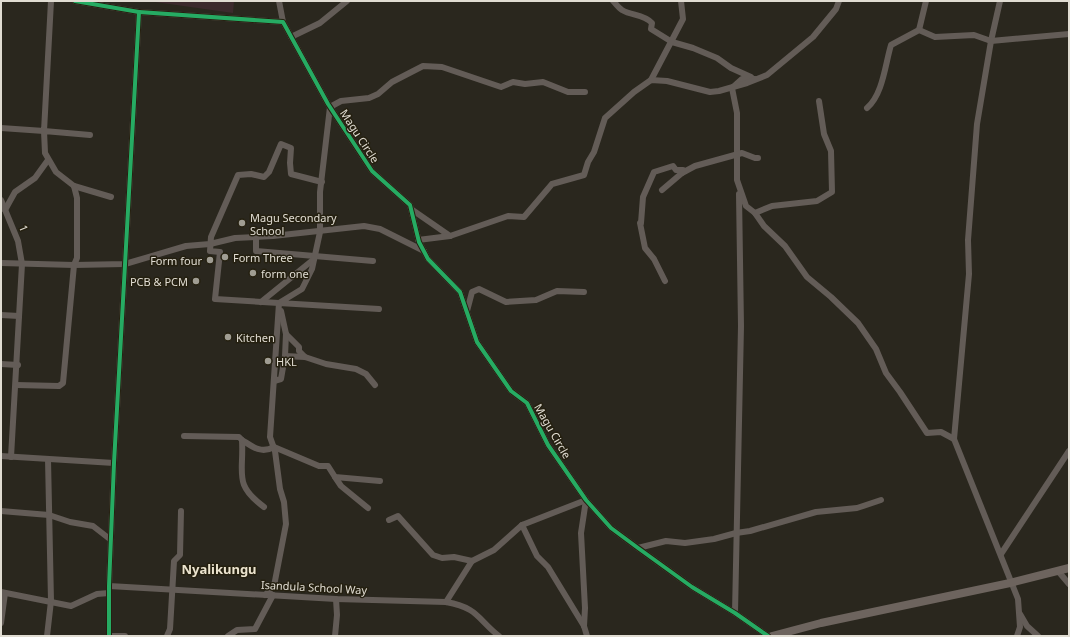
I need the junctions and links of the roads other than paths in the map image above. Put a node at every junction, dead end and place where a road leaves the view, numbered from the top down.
1 (51, 1) edge
2 (75, 1) edge
3 (279, 1) edge
4 (347, 1) edge
5 (612, 1) edge
6 (681, 1) edge
7 (839, 1) edge
8 (926, 1) edge
9 (1000, 1) edge
10 (139, 12) junction
11 (283, 22) junction
12 (919, 30) junction
13 (1069, 34) edge
14 (291, 37) junction
15 (991, 41) junction
16 (672, 42) junction
17 (756, 79) junction
18 (651, 80) junction
19 (732, 88) junction
20 (585, 92) dead end
21 (819, 101) dead end
22 (330, 107) junction
23 (867, 108) dead end
24 (1, 128) edge
25 (44, 131) junction
26 (90, 135) dead end
27 (737, 155) junction
28 (758, 158) dead end
29 (48, 160) junction
30 (682, 173) junction
31 (322, 182) junction
32 (74, 186) junction
33 (662, 190) dead end
34 (739, 191) junction
35 (111, 197) dead end
36 (1, 200) edge
37 (411, 209) junction
38 (5, 210) junction
39 (755, 213) junction
40 (320, 232) junction
41 (450, 236) junction
42 (256, 237) junction
43 (418, 240) junction
44 (210, 244) junction
45 (424, 252) junction
46 (315, 257) junction
47 (373, 260) dead end
48 (1, 263) edge
49 (22, 264) junction
50 (125, 264) junction
51 (74, 265) junction
52 (665, 281) dead end
53 (584, 292) dead end
54 (261, 302) junction
55 (279, 303) junction
56 (379, 309) dead end
57 (467, 311) junction
58 (1, 315) edge
59 (19, 316) junction
60 (286, 334) junction
61 (285, 356) junction
62 (305, 356) junction
63 (1, 364) edge
64 (18, 365) junction
65 (274, 381) junction
66 (16, 385) junction
67 (375, 385) dead end
68 (184, 436) dead end
69 (954, 438) junction
70 (242, 440) junction
71 (274, 447) junction
72 (1069, 451) edge
73 (1, 456) edge
74 (11, 457) junction
75 (48, 459) junction
76 (114, 463) junction
77 (335, 477) junction
78 (380, 481) dead end
79 (586, 500) junction
80 (881, 500) dead end
81 (264, 507) dead end
82 (368, 508) dead end
83 (1, 511) edge
84 (181, 511) dead end
85 (50, 515) junction
86 (389, 520) dead end
87 (522, 525) junction
88 (736, 532) junction
89 (111, 540) junction
90 (638, 548) junction
91 (1001, 554) junction
92 (472, 560) junction
93 (1069, 568) edge
94 (1058, 571) junction
95 (1010, 583) junction
96 (1069, 584) edge
97 (109, 590) junction
98 (171, 590) junction
99 (3, 593) edge
100 (266, 595) junction
101 (273, 595) junction
102 (336, 599) junction
103 (52, 601) junction
104 (446, 602) junction
105 (1019, 612) junction
106 (735, 613) junction
107 (1, 623) edge
108 (584, 626) junction
109 (47, 636) edge
110 (109, 636) edge
111 (125, 636) edge
112 (166, 636) edge
113 (228, 636) edge
114 (335, 636) edge
115 (499, 636) edge
116 (587, 636) edge
117 (768, 636) edge
118 (772, 636) edge
119 (1017, 636) edge
120 (1038, 636) edge

1 - 25 street
2 - 10 street
3 - 11 street, Magu Circle
4 - 14 street
5 - 16 street
6 - 16 street
7 - 17 street
8 - 12 street
9 - 15 street
10 - 11 street
10 - 50 street
11 - 14 street, Magu Circle
12 - 15 street
12 - 23 street
13 - 15 street
14 - 22 street, Magu Circle
15 - 69 street
16 - 17 street
16 - 18 street
17 - 19 street
18 - 19 street
18 - 41 street
19 - 27 street
20 - 22 street
21 - 39 street
22 - 31 street
22 - 37 street, Magu Circle
24 - 25 street
25 - 26 street
25 - 29 street
27 - 28 street
27 - 30 street
27 - 34 street
29 - 32 street
29 - 38 street
30 - 33 street
30 - 52 street
31 - 40 street
31 - 44 street
32 - 35 street
32 - 51 street
34 - 39 street
34 - 88 street
36 - 38 street, 1
37 - 41 street
37 - 43 street, Magu Circle
38 - 49 street, 1
39 - 69 street
40 - 42 street
40 - 45 street
40 - 46 street
41 - 43 street
42 - 44 street
42 - 46 street
43 - 45 street, Magu Circle
44 - 50 street
44 - 54 street
45 - 57 street, Magu Circle
46 - 47 street
46 - 54 street
46 - 55 street
48 - 49 street
49 - 51 street
49 - 59 street, 1
50 - 51 street
50 - 76 street
51 - 66 street
53 - 57 street
54 - 55 street
55 - 56 street
55 - 60 street
55 - 65 street
57 - 79 street, Magu Circle
58 - 59 street
59 - 64 street, 1
60 - 61 street
60 - 62 street
61 - 62 street
61 - 65 street
62 - 67 street
63 - 64 street
64 - 66 street, 1
65 - 71 street
66 - 74 street, 1
68 - 70 street
69 - 91 street
70 - 71 street
70 - 81 street
71 - 77 street
71 - 100 street
72 - 91 street
73 - 74 street
74 - 75 street
75 - 76 street
75 - 85 street
76 - 89 street
77 - 78 street
77 - 82 street
79 - 87 street
79 - 90 street, Magu Circle
79 - 108 street
80 - 88 street
83 - 85 street
84 - 98 street
85 - 89 street
85 - 103 street
86 - 92 street
87 - 92 street
87 - 108 street
88 - 90 street
88 - 106 street
89 - 97 street
90 - 106 street, Magu Circle
91 - 95 street
92 - 104 street
93 - 94 main road
94 - 95 main road
94 - 96 street
95 - 105 street
95 - 118 main road
97 - 98 street, Isandula School Way
97 - 103 street, Isandula School Way
97 - 110 street
98 - 100 street, Isandula School Way
98 - 112 street
99 - 103 street, Isandula School Way
99 - 107 street
100 - 101 street, Isandula School Way
101 - 102 street, Isandula School Way
101 - 113 street
102 - 104 street, Isandula School Way
102 - 114 street
103 - 109 street
104 - 115 street, Isandula School Way
105 - 119 street
105 - 120 street
106 - 117 street, Magu Circle
108 - 116 street
110 - 111 street

